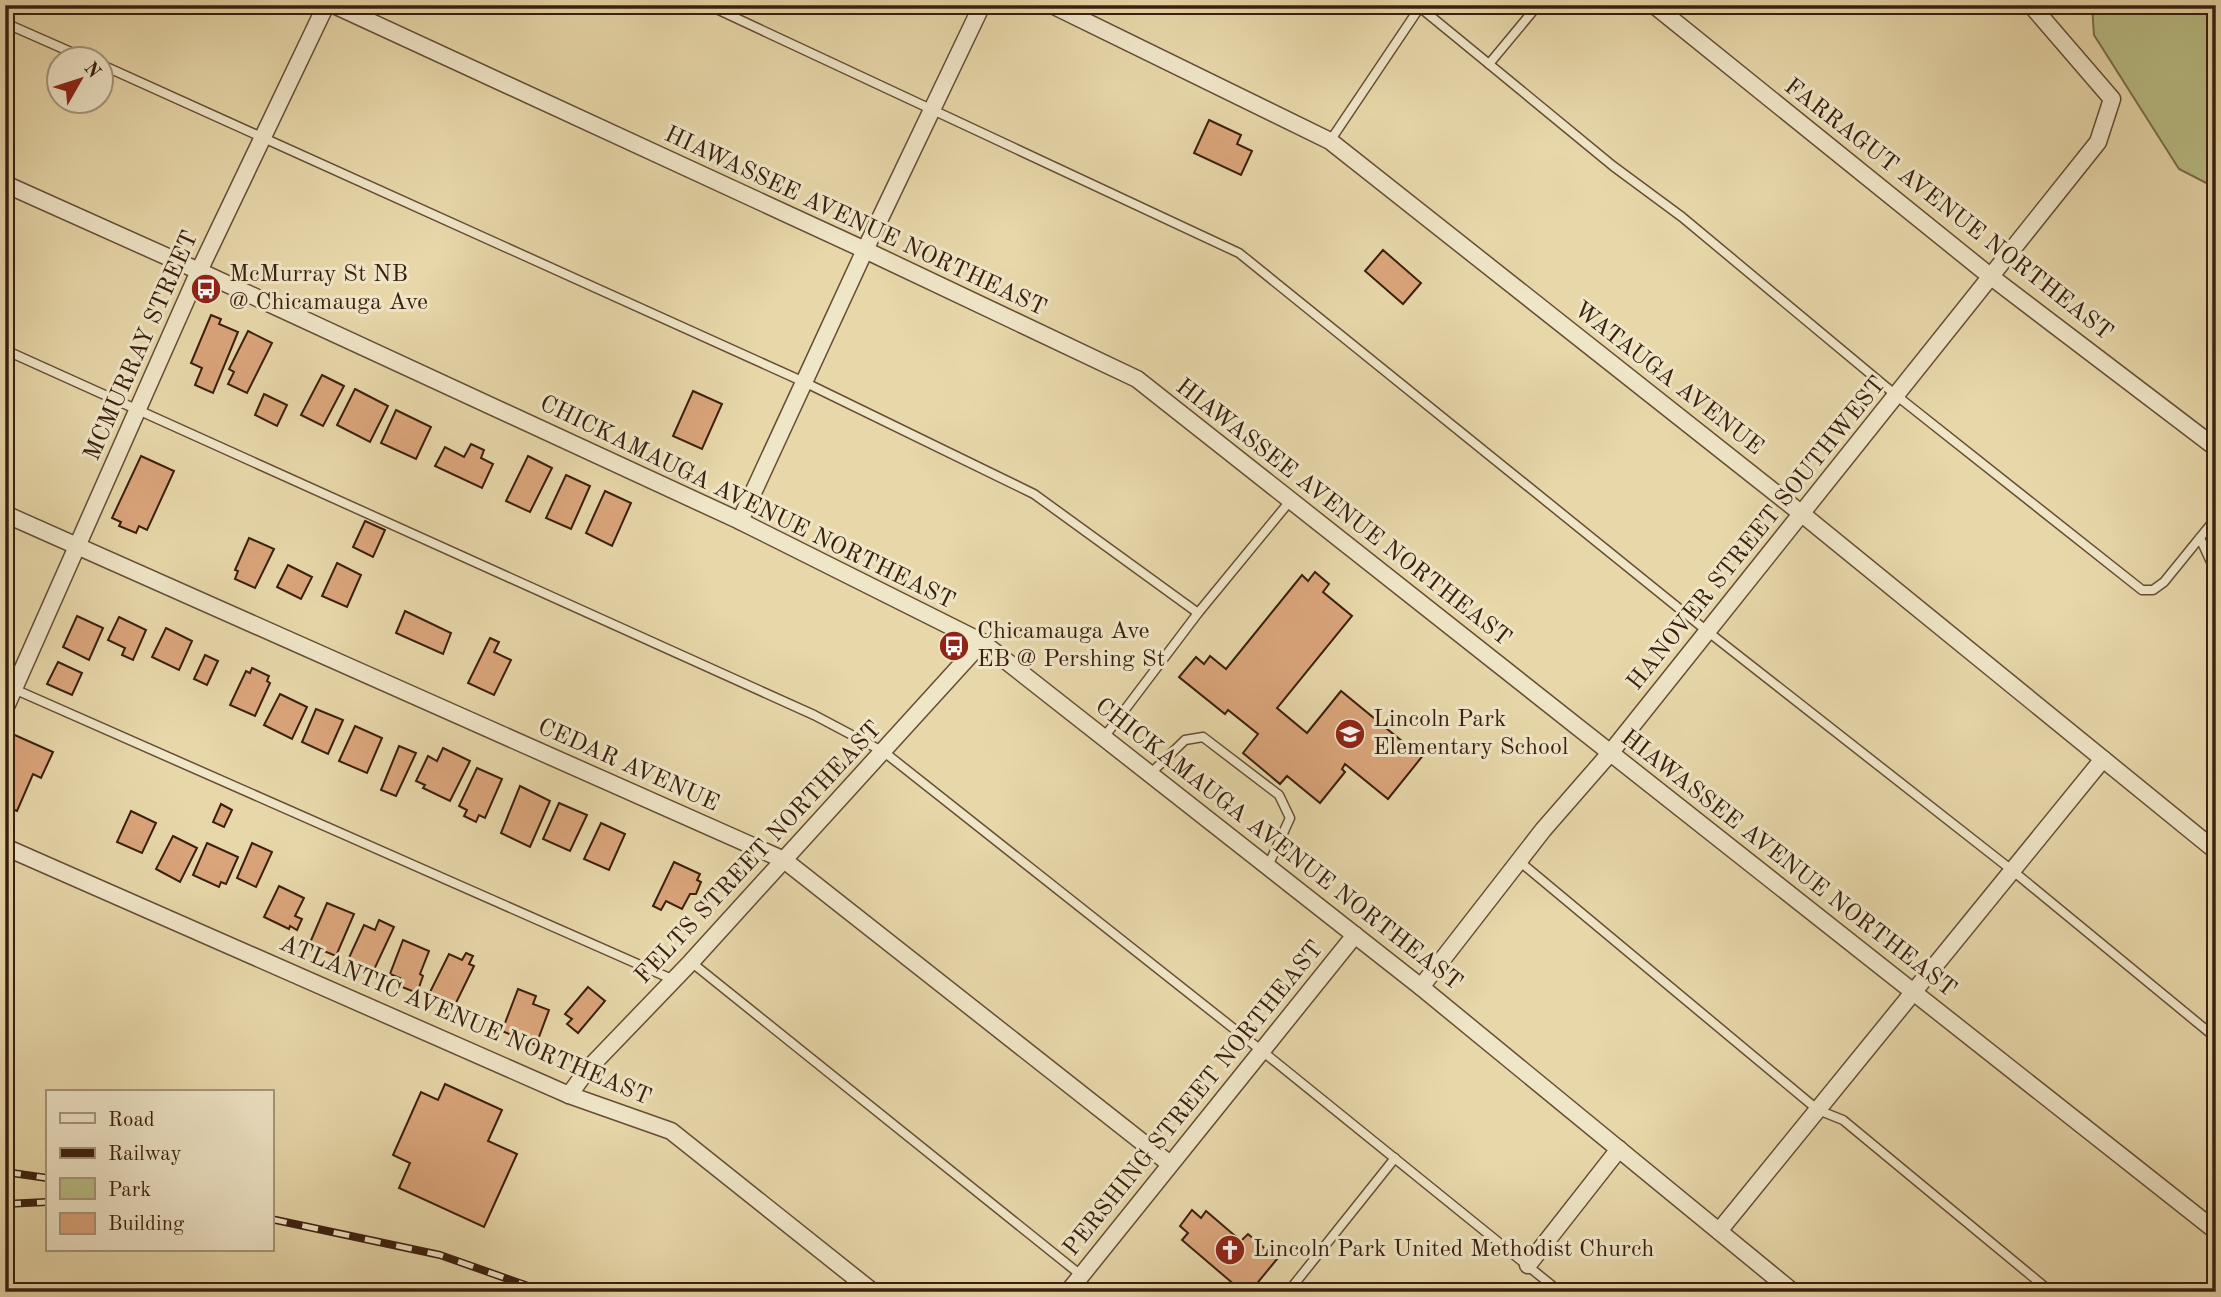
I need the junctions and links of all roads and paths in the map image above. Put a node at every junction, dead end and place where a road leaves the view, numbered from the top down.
1 (326, 5) edge
2 (334, 5) edge
3 (708, 5) edge
4 (982, 5) edge
5 (1052, 5) edge
6 (1538, 5) edge
7 (1654, 5) edge
8 (2031, 5) edge
9 (1418, 6) edge
10 (5, 23) edge
11 (57, 46) edge
12 (1489, 64) junction
13 (116, 71) edge
14 (933, 108) junction
15 (263, 136) junction
16 (1330, 141) junction
17 (5, 184) edge
18 (864, 250) junction
19 (199, 271) junction
20 (1990, 276) junction
21 (5, 350) edge
22 (804, 382) junction
23 (1897, 396) junction
24 (138, 410) junction
25 (2216, 448) edge
26 (1290, 501) junction
27 (5, 514) edge
28 (1802, 514) junction
29 (2216, 518) edge
30 (740, 521) junction
31 (2200, 538) junction
32 (79, 546) junction
33 (2216, 567) edge
34 (1198, 613) junction
35 (1707, 631) junction
36 (982, 642) junction
37 (10, 686) edge
38 (5, 709) edge
39 (1104, 736) junction
40 (884, 752) junction
41 (1611, 752) junction
42 (2103, 760) junction
43 (1151, 773) junction
44 (5, 847) edge
45 (2216, 851) edge
46 (784, 860) junction
47 (1519, 861) junction
48 (1268, 866) junction
49 (2013, 871) junction
50 (1355, 935) junction
51 (691, 962) junction
52 (675, 980) junction
53 (1421, 987) junction
54 (1914, 992) junction
55 (2216, 1038) edge
56 (1262, 1051) junction
57 (569, 1095) junction
58 (1818, 1110) junction
59 (1619, 1149) junction
60 (1395, 1158) junction
61 (1170, 1164) junction
62 (1719, 1231) junction
63 (2216, 1231) edge
64 (1528, 1265) junction
65 (1082, 1276) junction
66 (873, 1292) edge
67 (1068, 1292) edge
68 (1288, 1292) edge
69 (1560, 1292) edge
70 (1793, 1292) edge
71 (2051, 1292) edge

1 - 15 street, MCMURRAY STREET
2 - 18 street, HIAWASSEE AVENUE NORTHEAST
3 - 14 lane
4 - 14 street
5 - 16 street, WATAUGA AVENUE
6 - 12 lane
7 - 20 street, FARRAGUT AVENUE NORTHEAST
8 - 20 street, HANOVER STREET SOUTHWEST
9 - 12 lane
9 - 16 lane
10 - 11 lane
12 - 23 lane
13 - 15 lane
14 - 18 street
14 - 35 lane
15 - 19 street, MCMURRAY STREET
15 - 22 lane
16 - 28 street, WATAUGA AVENUE
17 - 19 street, CHICKAMAUGA AVENUE NORTHEAST
18 - 22 street
18 - 26 street, HIAWASSEE AVENUE NORTHEAST
19 - 24 street, MCMURRAY STREET
19 - 30 street, CHICKAMAUGA AVENUE NORTHEAST
20 - 23 street, HANOVER STREET SOUTHWEST
20 - 25 street, FARRAGUT AVENUE NORTHEAST
21 - 24 lane
22 - 30 street
22 - 34 lane
23 - 28 street, HANOVER STREET SOUTHWEST
23 - 31 lane
24 - 32 street, MCMURRAY STREET
24 - 40 lane
26 - 34 lane
26 - 41 street, HIAWASSEE AVENUE NORTHEAST
27 - 32 street, CEDAR AVENUE
28 - 35 street, HANOVER STREET SOUTHWEST
28 - 42 street, WATAUGA AVENUE
29 - 31 lane
30 - 36 street, CHICKAMAUGA AVENUE NORTHEAST
31 - 33 lane
32 - 37 street, MCMURRAY STREET
32 - 46 street, CEDAR AVENUE
34 - 39 lane
35 - 41 street, HANOVER STREET SOUTHWEST
35 - 49 lane
36 - 39 street, CHICKAMAUGA AVENUE NORTHEAST
36 - 40 street, FELTS STREET NORTHEAST
37 - 38 street, MCMURRAY STREET
37 - 52 lane
39 - 43 street, CHICKAMAUGA AVENUE NORTHEAST
40 - 46 street, FELTS STREET NORTHEAST
40 - 56 lane
41 - 47 street, HANOVER STREET SOUTHWEST
41 - 54 street, HIAWASSEE AVENUE NORTHEAST
42 - 45 street, WATAUGA AVENUE
42 - 49 street
43 - 48 street, CHICKAMAUGA AVENUE NORTHEAST
43 - 48 lane
44 - 57 street, ATLANTIC AVENUE NORTHEAST
46 - 51 street, FELTS STREET NORTHEAST
46 - 61 street, CEDAR AVENUE
47 - 53 street, HANOVER STREET SOUTHWEST
47 - 58 lane
48 - 50 street, CHICKAMAUGA AVENUE NORTHEAST
49 - 54 street
49 - 55 lane
50 - 53 street, CHICKAMAUGA AVENUE NORTHEAST
50 - 56 street, PERSHING STREET NORTHEAST
51 - 52 street, FELTS STREET NORTHEAST
51 - 65 lane
52 - 57 street, FELTS STREET NORTHEAST
53 - 59 street, CHICKAMAUGA AVENUE NORTHEAST
54 - 58 street
54 - 63 street, HIAWASSEE AVENUE NORTHEAST
56 - 60 lane
56 - 61 street, PERSHING STREET NORTHEAST
57 - 66 street, ATLANTIC AVENUE NORTHEAST
58 - 62 street
58 - 71 lane
59 - 62 street, CHICKAMAUGA AVENUE NORTHEAST
59 - 64 street
60 - 64 lane
60 - 68 lane
61 - 65 street, PERSHING STREET NORTHEAST
62 - 70 street, CHICKAMAUGA AVENUE NORTHEAST
64 - 69 lane
65 - 67 street, PERSHING STREET NORTHEAST

